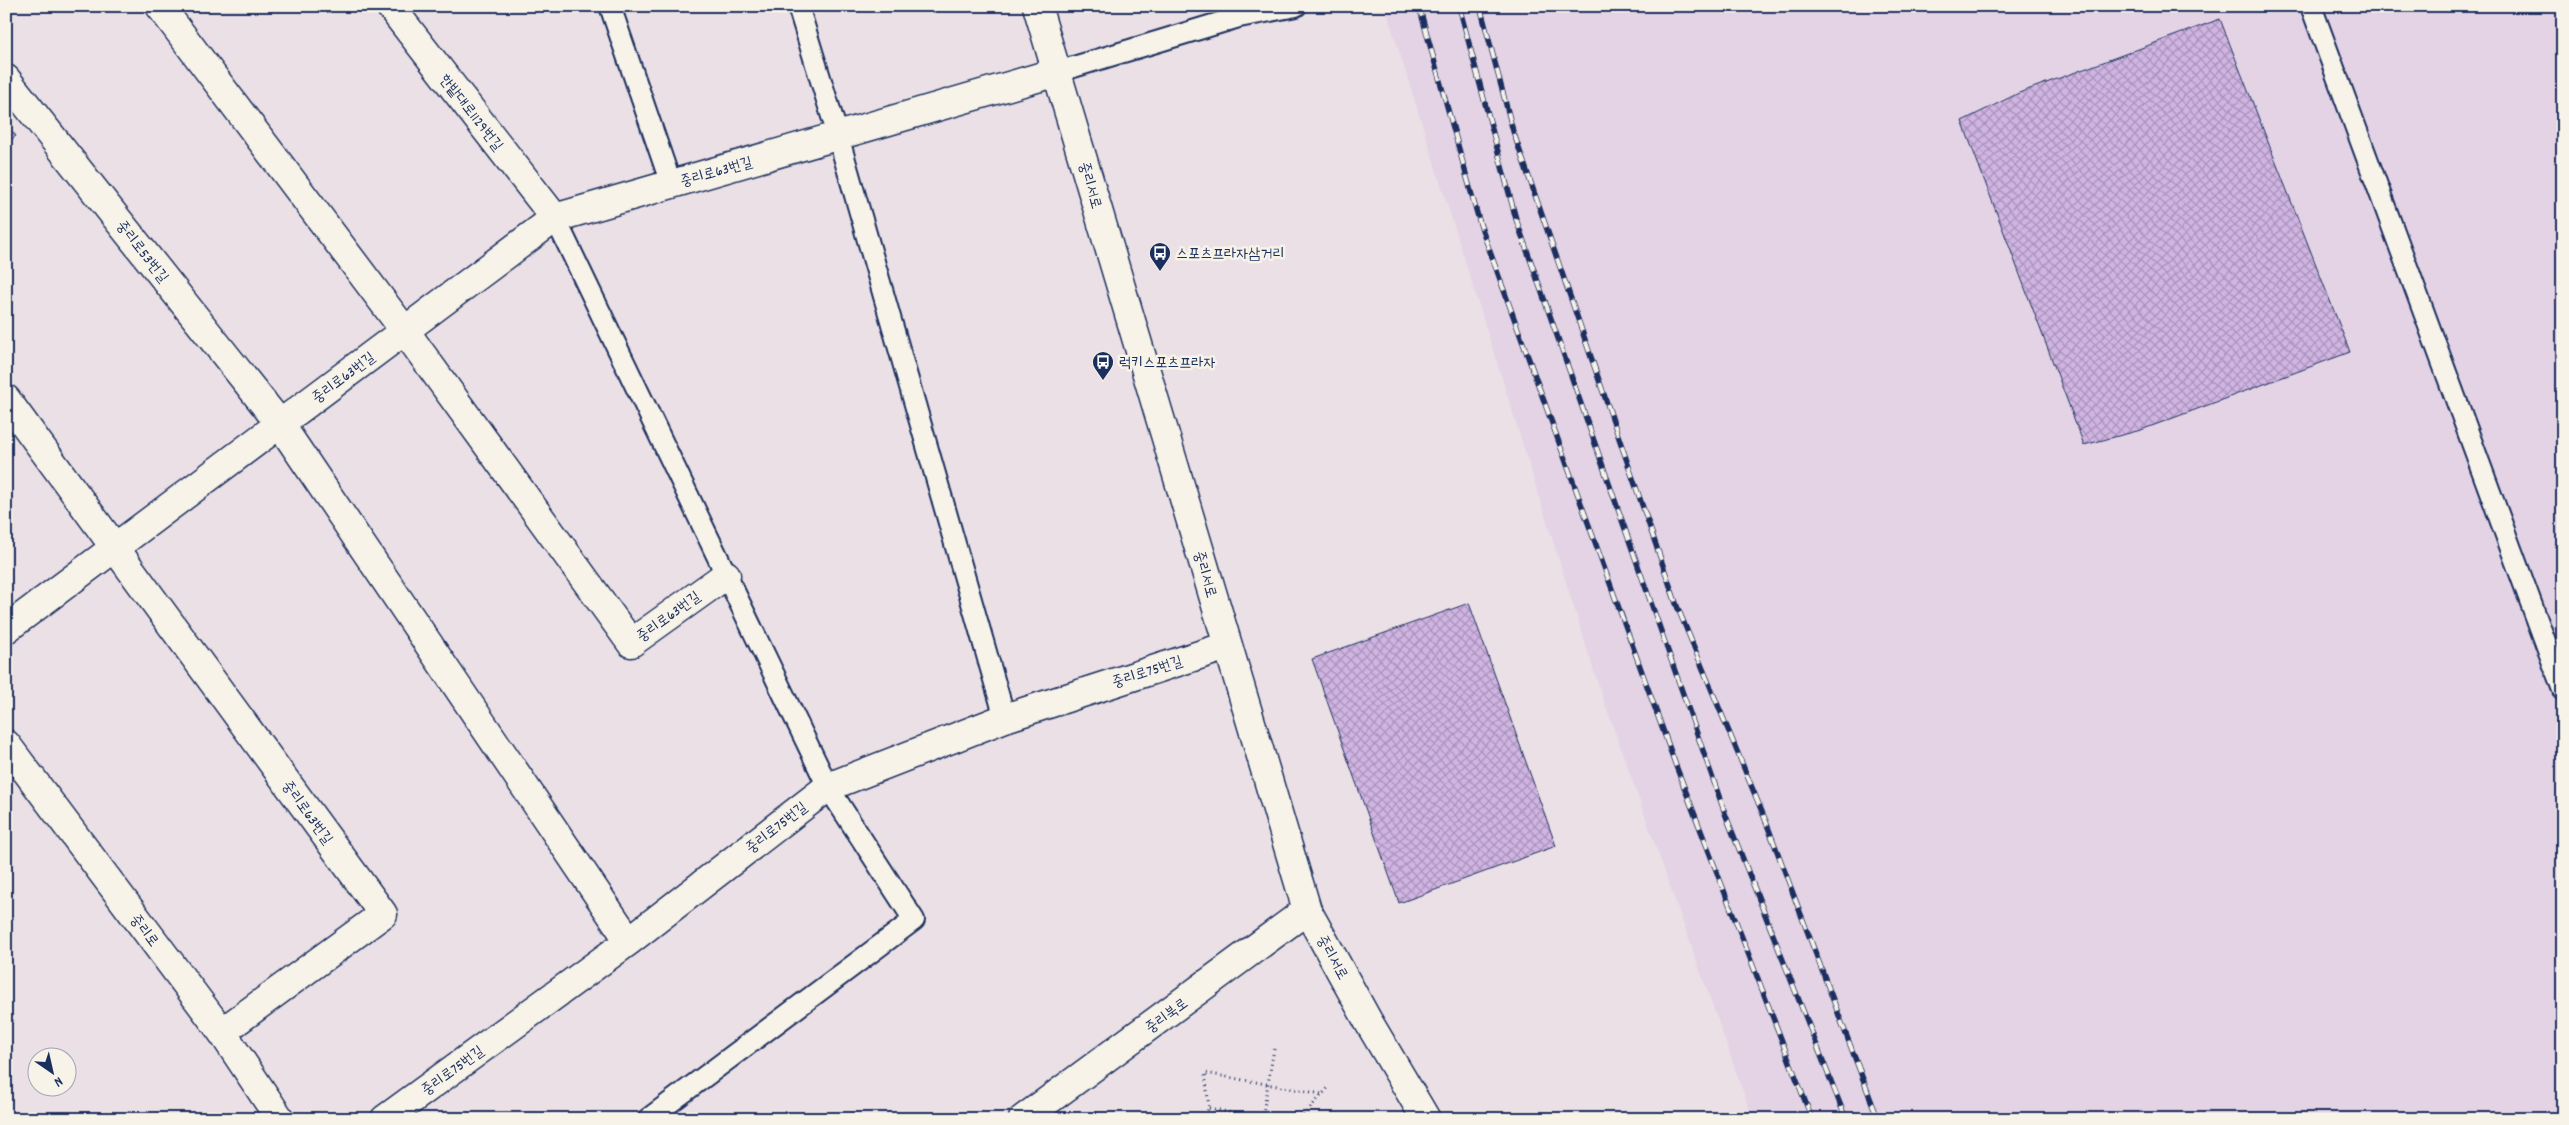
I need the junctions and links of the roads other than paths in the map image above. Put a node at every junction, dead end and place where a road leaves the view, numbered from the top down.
1 (160, 6) edge
2 (390, 6) edge
3 (610, 6) edge
4 (798, 6) edge
5 (1038, 6) edge
6 (1296, 6) edge
7 (2311, 6) edge
8 (1238, 12) edge
9 (1057, 72) junction
10 (6, 79) edge
11 (838, 136) junction
12 (671, 184) junction
13 (555, 218) junction
14 (405, 331) junction
15 (6, 399) edge
16 (280, 424) junction
17 (115, 547) junction
18 (726, 575) junction
19 (6, 629) edge
20 (1227, 646) junction
21 (2563, 690) edge
22 (1005, 718) junction
23 (6, 744) edge
24 (828, 787) junction
25 (1307, 910) junction
26 (629, 941) junction
27 (222, 1032) junction
28 (280, 1119) edge
29 (385, 1119) edge
30 (648, 1119) edge
31 (1023, 1119) edge
32 (1426, 1119) edge

1 - 14 street
2 - 13 street, 한밭대로1129번길
3 - 12 lane
4 - 11 lane
5 - 9 street, 중리서로
6 - 8 lane
7 - 21 lane
8 - 9 lane
9 - 11 street, 중리로63번길
9 - 20 street, 중리서로
10 - 16 street, 중리로53번길
11 - 12 street, 중리로63번길
11 - 22 lane
12 - 13 street, 중리로63번길
13 - 14 street, 중리로63번길
13 - 18 lane
14 - 16 street, 중리로63번길
14 - 18 street, 중리로63번길
15 - 17 street
16 - 17 street, 중리로63번길
16 - 26 street
17 - 19 street, 중리로63번길
17 - 27 street, 중리로63번길
18 - 24 lane
20 - 22 street, 중리로75번길
20 - 25 street, 중리서로
22 - 24 street, 중리로75번길
23 - 27 street, 중리로
24 - 26 street, 중리로75번길
24 - 30 lane
25 - 31 street, 중리북로
25 - 32 street, 중리서로
26 - 29 street, 중리로75번길
27 - 28 street, 중리로

